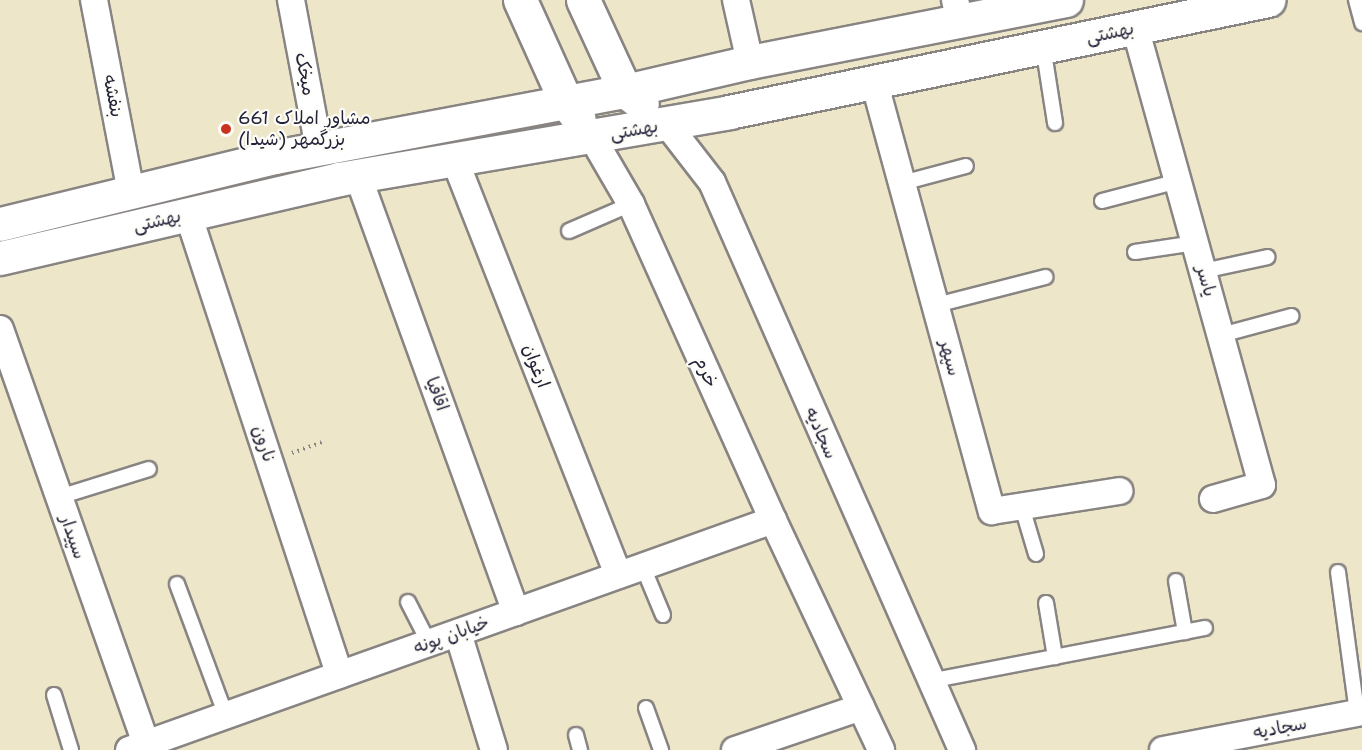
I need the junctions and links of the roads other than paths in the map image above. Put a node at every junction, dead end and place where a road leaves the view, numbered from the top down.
1 (94, 0) edge
2 (291, 0) edge
3 (520, 0) edge
4 (583, 0) edge
5 (736, 0) edge
6 (1066, 0) edge
7 (1268, 0) edge
8 (1356, 0) edge
9 (957, 11) edge
10 (1362, 23) edge
11 (1135, 27) junction
12 (1043, 46) junction
13 (750, 62) junction
14 (874, 81) junction
15 (625, 91) junction
16 (566, 102) junction
17 (1054, 123) dead end
18 (667, 124) junction
19 (592, 137) junction
20 (320, 148) junction
21 (454, 158) junction
22 (966, 166) dead end
23 (358, 176) junction
24 (1178, 181) junction
25 (902, 183) junction
26 (131, 192) junction
27 (1102, 201) dead end
28 (631, 204) junction
29 (188, 214) junction
30 (0, 224) edge
31 (568, 231) dead end
32 (1195, 243) junction
33 (1135, 252) dead end
34 (1268, 257) dead end
35 (0, 258) edge
36 (1203, 271) junction
37 (1045, 277) dead end
38 (936, 305) junction
39 (1292, 316) dead end
40 (0, 329) edge
41 (1221, 335) junction
42 (149, 469) dead end
43 (1119, 491) dead end
44 (59, 497) junction
45 (1213, 499) dead end
46 (1022, 507) junction
47 (773, 520) junction
48 (1036, 554) dead end
49 (643, 567) junction
50 (1338, 572) dead end
51 (618, 575) junction
52 (1176, 581) dead end
53 (177, 584) dead end
54 (408, 602) dead end
55 (1046, 603) dead end
56 (516, 612) junction
57 (663, 615) dead end
58 (1205, 628) dead end
59 (1185, 632) junction
60 (458, 633) junction
61 (429, 643) junction
62 (1055, 657) junction
63 (340, 675) junction
64 (929, 681) junction
65 (54, 695) dead end
66 (861, 707) junction
67 (646, 708) dead end
68 (1360, 712) edge
69 (226, 716) junction
70 (576, 735) dead end
71 (137, 747) edge
72 (71, 750) edge
73 (494, 750) edge
74 (580, 750) edge
75 (661, 750) edge
76 (735, 750) edge
77 (881, 750) edge
78 (962, 750) edge
79 (1163, 750) edge

1 - 26 street, بنفشه
2 - 20 street, میخک
3 - 16 street, خرم
4 - 15 street
5 - 13 street
6 - 9 street, بهشتی
7 - 11 street, بهشتی
8 - 10 lane
9 - 13 street, بهشتی
11 - 12 street, بهشتی
11 - 24 street, یاسر
12 - 14 street, بهشتی
12 - 17 lane
13 - 15 street, بهشتی
14 - 18 street, بهشتی
14 - 25 street, سپهر
15 - 16 street, بهشتی
15 - 18 street
16 - 19 street, خرم
16 - 20 street, بهشتی
18 - 19 street, بهشتی
18 - 64 street, سجادیه
19 - 21 street, بهشتی
19 - 28 street, خرم
20 - 26 street, بهشتی
21 - 23 street, بهشتی
21 - 51 street, ارغوان
22 - 25 lane
23 - 29 street, بهشتی
23 - 56 street, اقاقیا
24 - 27 lane
24 - 32 street, یاسر
25 - 38 street, سپهر
26 - 30 street, بهشتی
28 - 31 lane
28 - 47 street, خرم
29 - 35 street, بهشتی
29 - 63 street, نارون
32 - 33 lane
32 - 36 street, یاسر
34 - 36 lane
36 - 41 street, یاسر
37 - 38 lane
38 - 46 street, سپهر
39 - 41 lane
40 - 44 street, سپیدار
41 - 45 street, یاسر
42 - 44 lane
43 - 46 street, سپهر
44 - 71 street, سپیدار
46 - 48 lane
47 - 49 street, خیابان پونه
47 - 66 street, خرم
49 - 51 street, خیابان پونه
49 - 57 lane
50 - 68 lane
51 - 56 street, خیابان پونه
52 - 59 lane
53 - 69 lane
54 - 61 lane
55 - 62 lane
56 - 60 street, خیابان پونه
58 - 59 lane
59 - 62 lane
60 - 61 street, خیابان پونه
60 - 73 street
61 - 63 street, خیابان پونه
62 - 64 lane
63 - 69 street, خیابان پونه
64 - 78 street, سجادیه
65 - 72 lane
66 - 76 street
66 - 77 street, خرم
67 - 75 lane
68 - 79 street, سجادیه
69 - 71 street, خیابان پونه
70 - 74 lane

